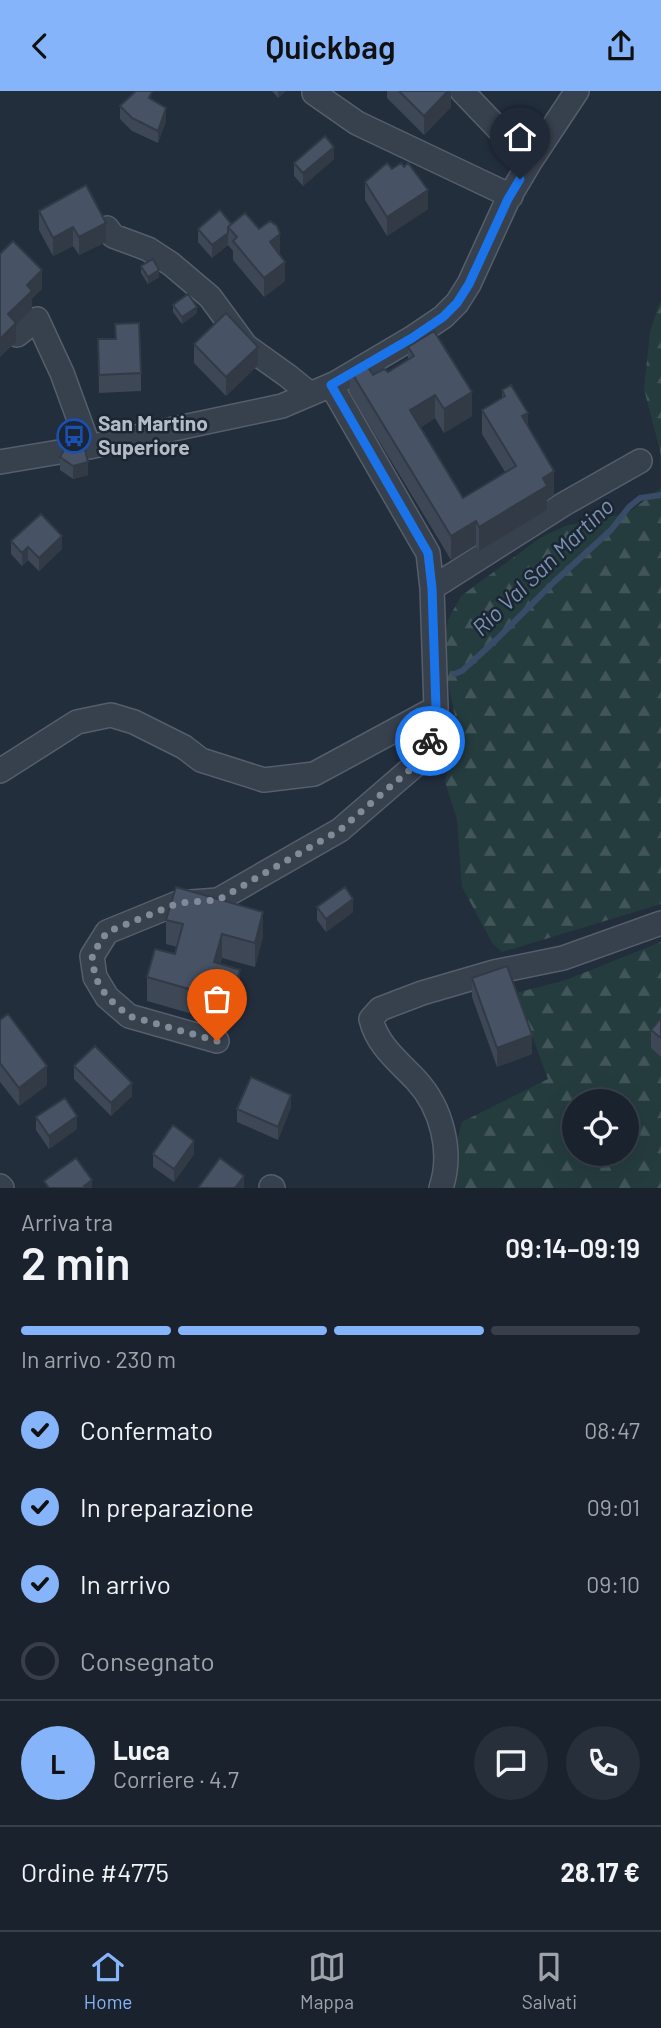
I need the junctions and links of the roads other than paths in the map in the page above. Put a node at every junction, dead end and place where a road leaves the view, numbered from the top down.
1 (462, 91) edge
2 (577, 91) edge
3 (314, 93) dead end
4 (530, 162) junction
5 (511, 195) junction
6 (107, 228) edge
7 (17, 335) edge
8 (331, 385) junction
9 (310, 394) junction
10 (89, 447) junction
11 (640, 461) dead end
12 (0, 462) edge
13 (432, 588) junction
14 (436, 708) junction
15 (0, 771) edge
16 (661, 923) edge
17 (217, 1041) dead end
18 (441, 1188) edge

1 - 4 street
2 - 4 street
3 - 5 street
4 - 5 street
5 - 8 street
6 - 9 street
7 - 10 street
8 - 9 street
8 - 13 street
9 - 10 street
10 - 12 street
11 - 13 street
13 - 14 street
14 - 15 street
14 - 17 street
16 - 18 street

